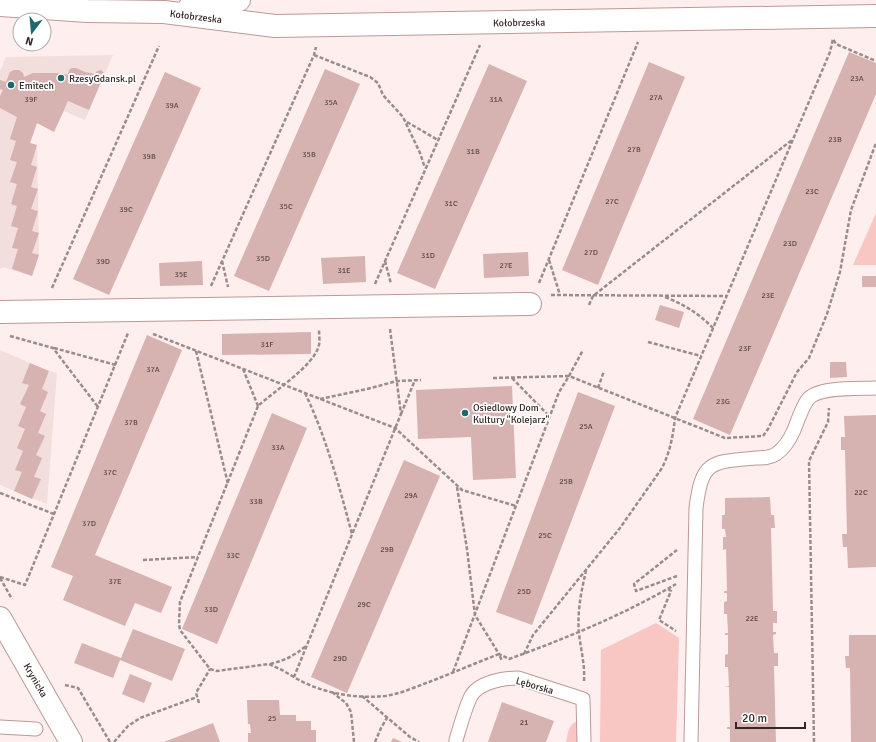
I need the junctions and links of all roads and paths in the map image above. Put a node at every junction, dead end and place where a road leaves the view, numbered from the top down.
1 (239, 0) edge
2 (0, 5) edge
3 (875, 11) edge
4 (164, 12) junction
5 (638, 42) dead end
6 (480, 44) dead end
7 (159, 46) dead end
8 (316, 47) dead end
9 (314, 55) junction
10 (876, 61) edge
11 (406, 121) junction
12 (438, 140) junction
13 (792, 140) junction
14 (876, 143) edge
15 (426, 168) junction
16 (549, 260) junction
17 (560, 295) junction
18 (593, 296) junction
19 (663, 296) junction
20 (726, 296) junction
21 (532, 299) junction
22 (589, 305) dead end
23 (387, 306) junction
24 (366, 307) junction
25 (319, 308) junction
26 (202, 309) junction
27 (0, 312) edge
28 (42, 312) junction
29 (139, 319) junction
30 (713, 328) junction
31 (8, 335) dead end
32 (648, 342) dead end
33 (53, 348) junction
34 (196, 350) junction
35 (582, 350) dead end
36 (701, 356) junction
37 (116, 365) junction
38 (242, 369) junction
39 (604, 371) dead end
40 (569, 376) junction
41 (493, 378) dead end
42 (512, 378) junction
43 (397, 380) junction
44 (415, 380) junction
45 (421, 380) dead end
46 (284, 385) junction
47 (598, 388) junction
48 (876, 388) edge
49 (830, 390) junction
50 (305, 393) junction
51 (319, 399) junction
52 (258, 406) junction
53 (98, 407) junction
54 (400, 414) junction
55 (549, 416) junction
56 (675, 418) junction
57 (395, 428) junction
58 (228, 484) junction
59 (456, 486) junction
60 (0, 493) edge
61 (516, 506) junction
62 (54, 514) junction
63 (352, 535) junction
64 (695, 536) junction
65 (198, 557) junction
66 (143, 560) dead end
67 (586, 570) junction
68 (694, 570) junction
69 (0, 577) edge
70 (681, 581) dead end
71 (668, 588) junction
72 (475, 615) junction
73 (0, 618) edge
74 (659, 620) dead end
75 (579, 632) junction
76 (308, 644) junction
77 (499, 654) junction
78 (524, 654) junction
79 (269, 664) junction
80 (210, 669) junction
81 (453, 672) junction
82 (294, 677) junction
83 (332, 692) junction
84 (362, 696) junction
85 (197, 697) junction
86 (584, 700) junction
87 (199, 703) dead end
88 (388, 718) junction
89 (0, 727) edge
90 (36, 729) dead end
91 (456, 740) dead end
92 (72, 742) edge
93 (114, 742) edge
94 (354, 742) edge
95 (375, 742) edge
96 (419, 742) edge
97 (584, 742) edge
98 (691, 742) edge
99 (814, 742) edge

1 - 4 main road, Kołobrzeska
2 - 4 main road, Kołobrzeska
3 - 4 main road, Kołobrzeska
5 - 16 path
6 - 12 path
7 - 28 path
8 - 9 path
9 - 11 path
9 - 26 path
10 - 13 path
11 - 12 path
11 - 15 path
12 - 15 path
13 - 18 path
13 - 20 path
14 - 56 path
15 - 24 path
16 - 17 path
16 - 21 path
17 - 18 path
17 - 21 path
18 - 19 path
18 - 22 path
19 - 20 path
19 - 30 path
20 - 30 path
21 - 23 main road
23 - 24 main road
23 - 43 path
24 - 25 main road
25 - 26 main road
25 - 46 path
26 - 29 main road
27 - 28 main road
28 - 29 main road
29 - 34 path
29 - 37 path
30 - 36 path
31 - 33 path
32 - 36 path
33 - 37 path
33 - 53 path
34 - 38 path
34 - 58 path
35 - 40 path
36 - 56 path
37 - 53 path
38 - 46 path
38 - 52 path
39 - 47 path
40 - 42 path
40 - 47 path
40 - 55 path
41 - 42 path
42 - 55 path
43 - 44 path
43 - 51 path
43 - 54 path
44 - 45 path
44 - 54 path
46 - 50 path
46 - 52 path
47 - 56 path
48 - 49 lane
49 - 64 lane
49 - 99 path
50 - 51 path
50 - 63 path
51 - 57 path
52 - 58 path
53 - 62 path
54 - 57 path
55 - 61 path
56 - 67 path
57 - 59 path
57 - 63 path
58 - 65 path
59 - 61 path
59 - 72 path
60 - 62 path
61 - 72 path
62 - 69 path
63 - 76 path
64 - 68 lane
64 - 68 path
65 - 66 path
65 - 80 path
67 - 75 path
67 - 78 path
68 - 98 lane
70 - 71 path
71 - 74 path
71 - 75 path
72 - 77 path
72 - 81 path
73 - 92 main road, Krynicka
75 - 78 path
75 - 86 path
76 - 79 path
76 - 82 path
77 - 78 path
77 - 81 path
79 - 80 path
79 - 82 path
80 - 85 path
81 - 84 path
82 - 83 path
83 - 84 path
83 - 94 path
84 - 88 path
85 - 87 path
85 - 93 path
86 - 91 lane, Lęborska
86 - 97 lane
88 - 95 path
88 - 96 path
89 - 90 lane

